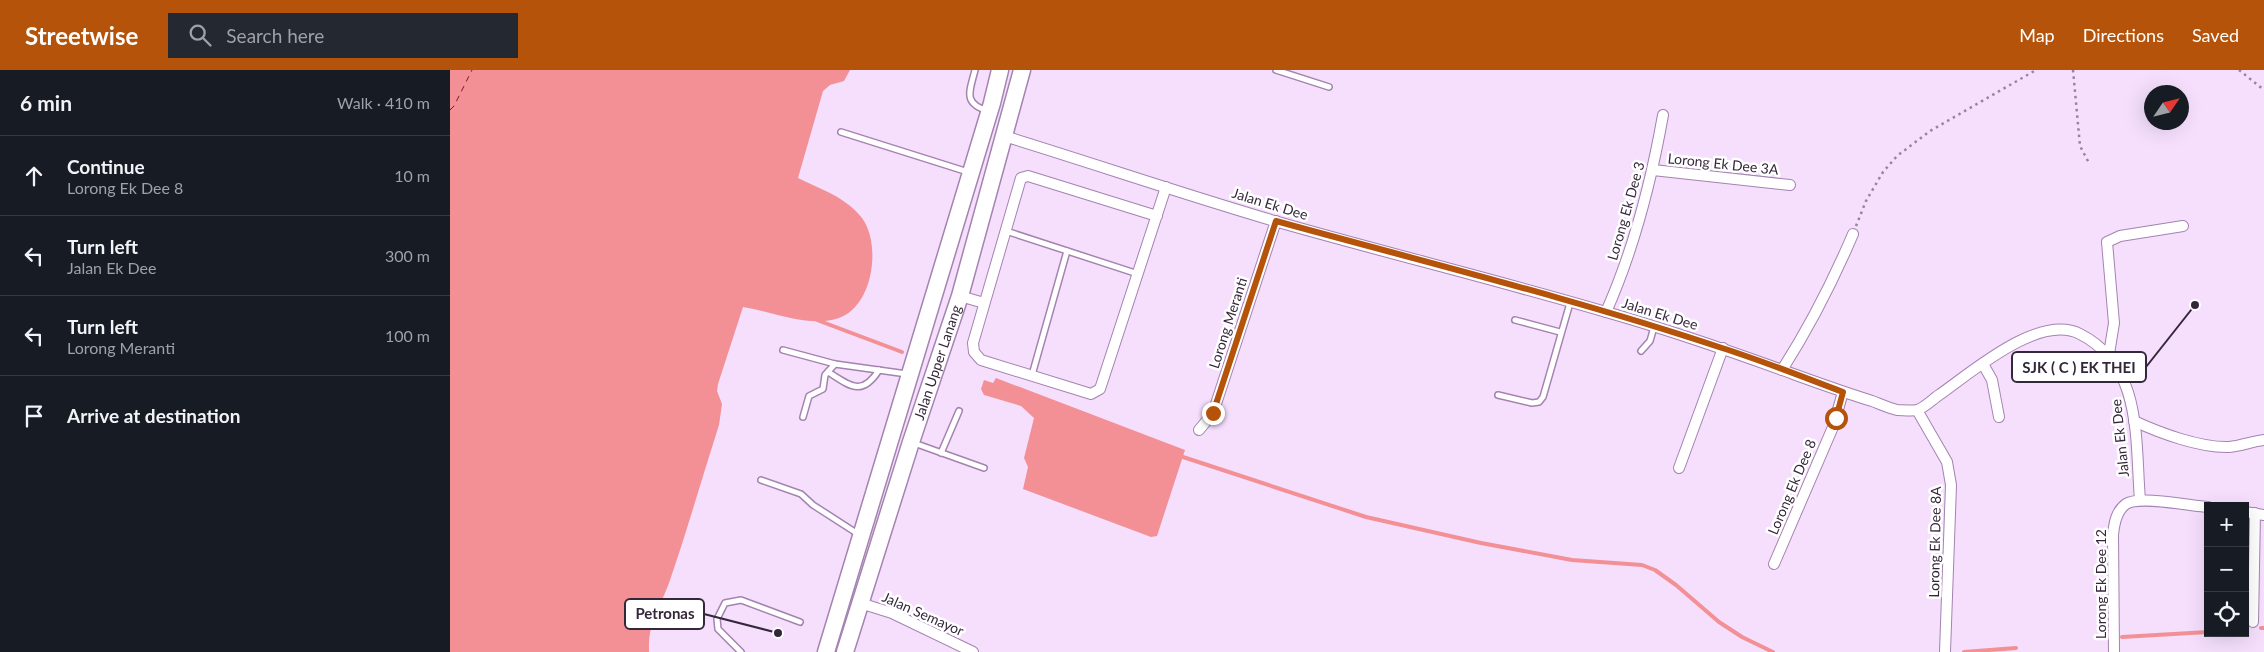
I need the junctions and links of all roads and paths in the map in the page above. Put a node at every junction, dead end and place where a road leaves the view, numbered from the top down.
1 (975, 70) edge
2 (1000, 70) edge
3 (1022, 70) edge
4 (1276, 70) edge
5 (2036, 70) edge
6 (2073, 70) edge
7 (2239, 70) edge
8 (1329, 87) dead end
9 (2264, 90) edge
10 (988, 111) junction
11 (1663, 116) dead end
12 (841, 132) dead end
13 (1004, 136) junction
14 (2089, 163) dead end
15 (1653, 170) junction
16 (970, 172) junction
17 (1790, 186) dead end
18 (1166, 187) junction
19 (1157, 216) junction
20 (1276, 221) junction
21 (2184, 226) dead end
22 (1005, 230) junction
23 (1853, 234) joint
24 (1067, 251) junction
25 (1138, 274) junction
26 (960, 296) junction
27 (984, 303) junction
28 (1570, 303) junction
29 (1606, 312) junction
30 (1515, 320) dead end
31 (1654, 327) junction
32 (1560, 332) junction
33 (1723, 348) junction
34 (783, 350) dead end
35 (1641, 351) dead end
36 (2109, 354) junction
37 (835, 364) junction
38 (1983, 364) junction
39 (878, 370) junction
40 (1782, 370) junction
41 (828, 372) junction
42 (910, 375) junction
43 (1032, 376) junction
44 (1843, 392) junction
45 (1498, 395) dead end
46 (1917, 410) junction
47 (959, 411) dead end
48 (803, 417) dead end
49 (1999, 418) dead end
50 (2134, 421) junction
51 (1199, 430) dead end
52 (2264, 440) edge
53 (911, 442) junction
54 (941, 453) junction
55 (984, 468) dead end
56 (1679, 468) dead end
57 (761, 480) dead end
58 (2140, 500) junction
59 (2204, 507) edge
60 (2255, 513) edge
61 (861, 536) junction
62 (1774, 564) dead end
63 (860, 603) junction
64 (800, 622) dead end
65 (2253, 622) dead end
66 (741, 652) edge
67 (826, 652) edge
68 (845, 652) edge
69 (973, 652) edge
70 (1945, 652) edge
71 (2114, 652) edge

1 - 10 lane
2 - 10 main road, Jalan Upper Lanang
3 - 13 main road, Jalan Upper Lanang
4 - 8 lane
5 - 23 path
6 - 14 path
7 - 9 path
10 - 16 main road, Jalan Upper Lanang
11 - 15 street, Lorong Ek Dee 3
12 - 16 lane
13 - 18 street, Jalan Ek Dee
13 - 26 main road, Jalan Upper Lanang
15 - 17 street, Lorong Ek Dee 3A
15 - 29 street, Lorong Ek Dee 3
16 - 42 main road, Jalan Upper Lanang
18 - 19 street
18 - 20 street, Jalan Ek Dee
19 - 22 street
19 - 25 street
20 - 28 street, Jalan Ek Dee
20 - 51 street, Lorong Meranti
21 - 36 street
22 - 24 lane
22 - 27 street
23 - 40 street
24 - 25 lane
24 - 43 lane
25 - 43 street
26 - 27 street
26 - 53 main road, Jalan Upper Lanang
27 - 43 street
28 - 29 street, Jalan Ek Dee
28 - 32 lane
29 - 31 street, Jalan Ek Dee
30 - 32 lane
31 - 33 street, Jalan Ek Dee
31 - 35 lane
32 - 45 lane
33 - 40 street, Jalan Ek Dee
33 - 56 street
34 - 37 lane
36 - 38 street, Jalan Ek Dee
36 - 50 street, Jalan Ek Dee
37 - 39 lane
37 - 41 lane
38 - 46 street, Jalan Ek Dee
38 - 49 street
39 - 41 lane
39 - 42 lane
40 - 44 street, Jalan Ek Dee
41 - 48 lane
42 - 61 main road, Jalan Upper Lanang
44 - 46 street, Jalan Ek Dee
44 - 62 street, Lorong Ek Dee 8
46 - 70 street, Lorong Ek Dee 8A
47 - 54 lane
50 - 52 street
50 - 58 street, Jalan Ek Dee
53 - 54 lane
53 - 63 main road, Jalan Upper Lanang
54 - 55 lane
57 - 61 lane
58 - 59 street
58 - 71 street, Lorong Ek Dee 12
60 - 65 street
61 - 67 main road, Jalan Upper Lanang
63 - 68 main road, Jalan Upper Lanang
63 - 69 street, Jalan Semayor
64 - 66 lane

